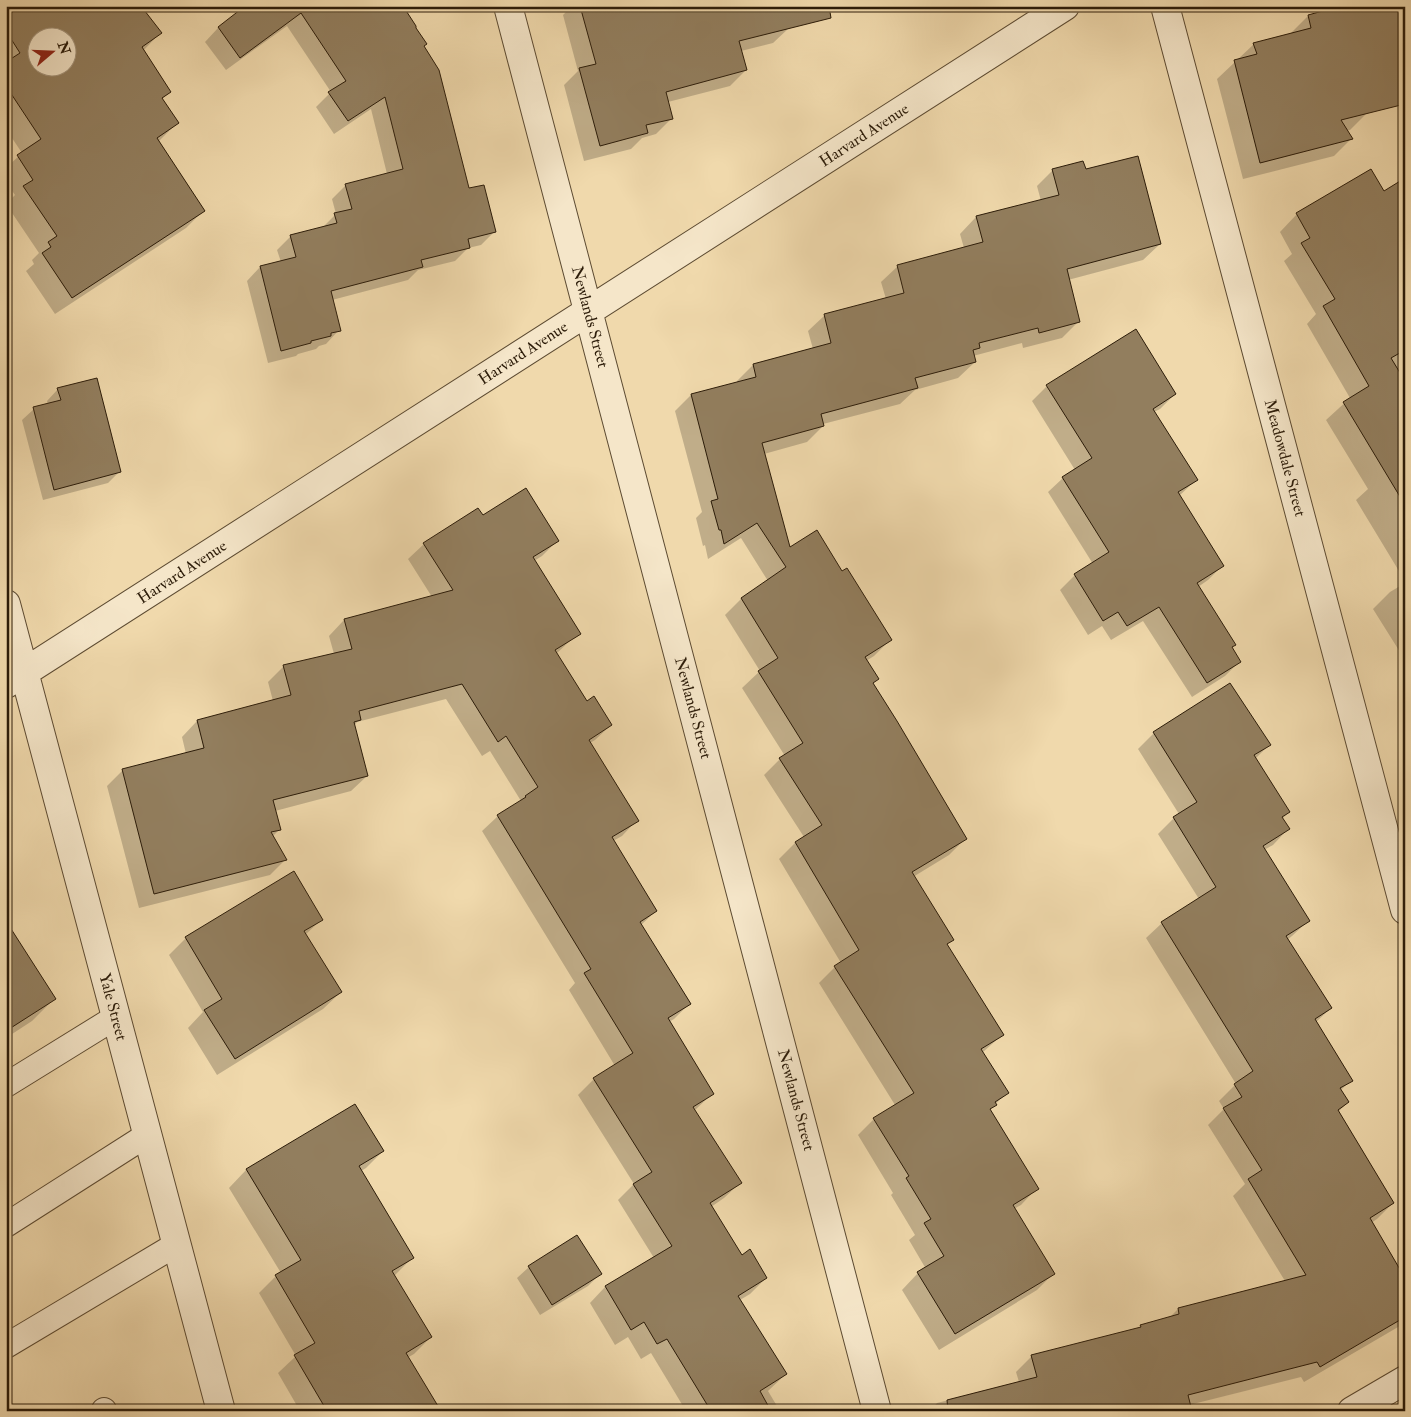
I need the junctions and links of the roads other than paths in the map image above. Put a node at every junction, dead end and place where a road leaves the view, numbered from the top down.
1 (508, 6) edge
2 (1065, 6) edge
3 (1165, 6) edge
4 (588, 312) junction
5 (6, 604) edge
6 (15, 678) edge
7 (1405, 910) edge
8 (116, 1016) junction
9 (6, 1085) edge
10 (147, 1135) junction
11 (6, 1225) edge
12 (177, 1244) junction
13 (6, 1346) edge
14 (1405, 1380) edge
15 (221, 1411) edge
16 (877, 1411) edge
17 (1352, 1411) edge

1 - 4 street, Newlands Street
2 - 4 street, Harvard Avenue
3 - 7 street, Meadowdale Street
4 - 6 street, Harvard Avenue
4 - 16 street, Newlands Street
5 - 6 street, Yale Street
6 - 8 street, Yale Street
8 - 9 lane
8 - 10 street, Yale Street
10 - 11 lane
10 - 12 street, Yale Street
12 - 13 lane
12 - 15 street, Yale Street
14 - 17 street

